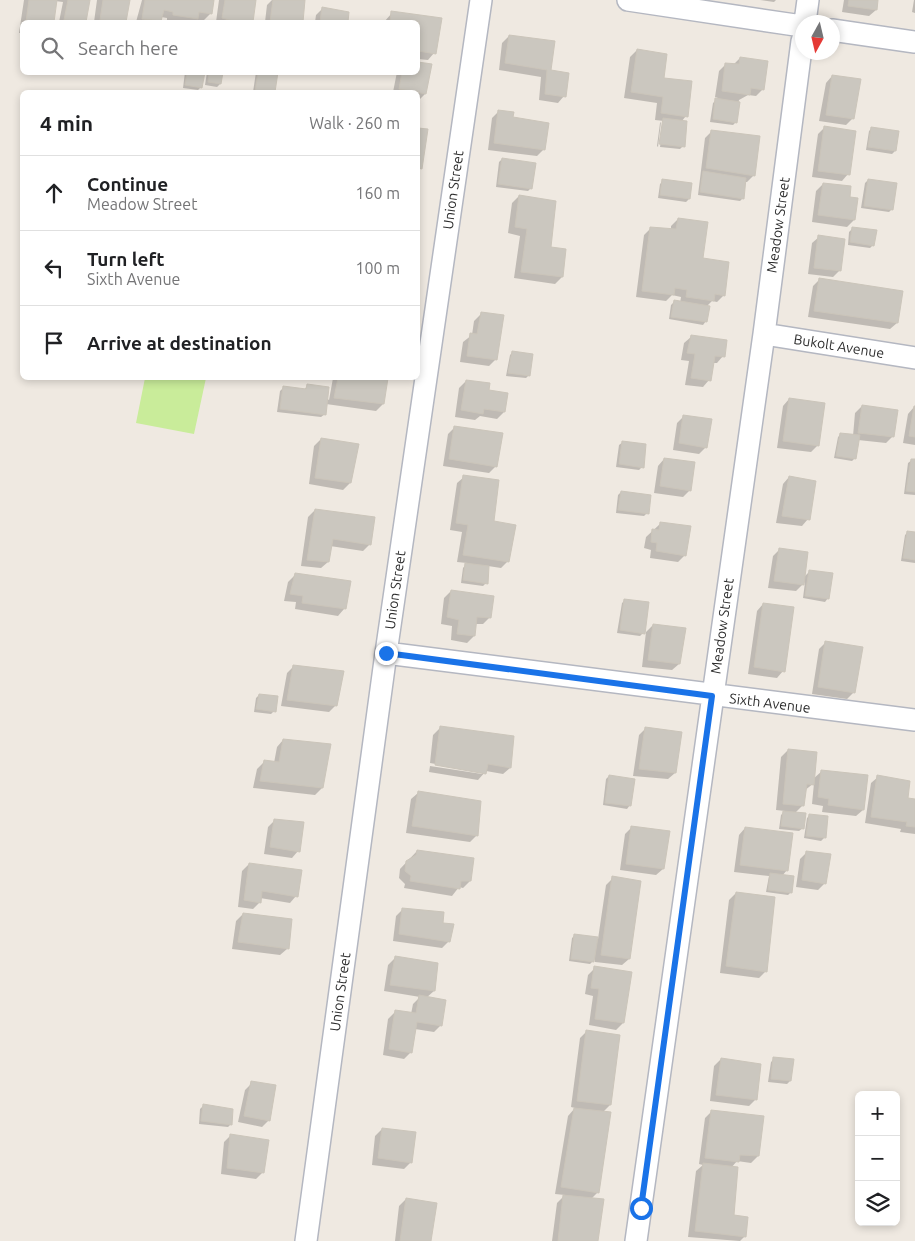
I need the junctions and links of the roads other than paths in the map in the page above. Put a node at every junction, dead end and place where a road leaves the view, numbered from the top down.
1 (481, 0) edge
2 (628, 0) edge
3 (808, 0) edge
4 (806, 15) edge
5 (795, 25) edge
6 (840, 31) edge
7 (915, 42) edge
8 (800, 60) edge
9 (764, 334) junction
10 (915, 358) edge
11 (386, 653) junction
12 (712, 696) junction
13 (915, 720) edge
14 (306, 1241) edge
15 (636, 1241) edge

1 - 11 street, Union Street
2 - 5 street
3 - 4 street
6 - 7 street
8 - 9 street, Meadow Street
9 - 10 street, Bukolt Avenue
9 - 12 street, Meadow Street
11 - 12 street, Sixth Avenue
11 - 14 street, Union Street
12 - 13 street, Sixth Avenue
12 - 15 street, Meadow Street

